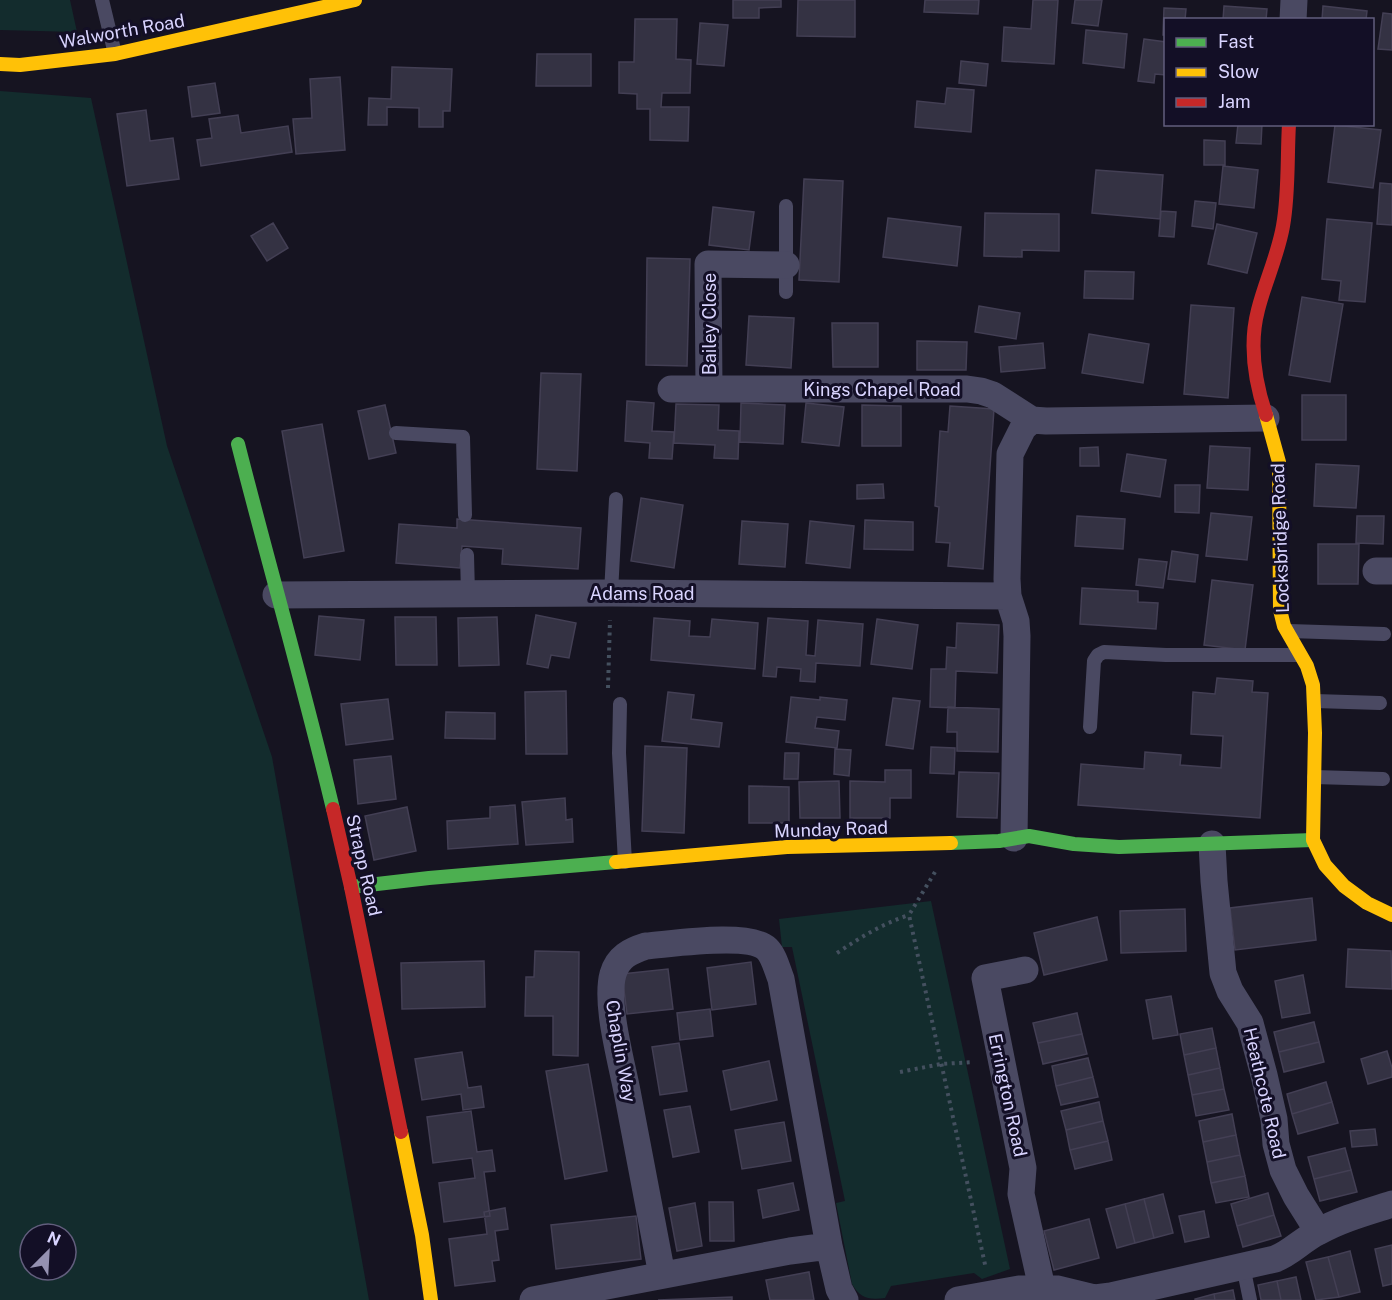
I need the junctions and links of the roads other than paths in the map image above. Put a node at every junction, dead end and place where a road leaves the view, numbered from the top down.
1 (102, 0) edge
2 (355, 0) edge
3 (1294, 0) edge
4 (1293, 18) edge
5 (115, 54) junction
6 (0, 64) edge
7 (1288, 126) edge
8 (786, 206) dead end
9 (786, 265) junction
10 (786, 292) dead end
11 (670, 389) dead end
12 (709, 389) junction
13 (1266, 418) junction
14 (1032, 420) junction
15 (396, 433) dead end
16 (238, 444) dead end
17 (616, 499) dead end
18 (465, 515) dead end
19 (467, 555) dead end
20 (611, 592) junction
21 (468, 594) junction
22 (276, 595) junction
23 (1008, 596) junction
24 (1287, 631) junction
25 (1384, 634) dead end
26 (1300, 655) junction
27 (1315, 701) junction
28 (1380, 703) dead end
29 (620, 704) road end
30 (1090, 728) dead end
31 (1314, 777) junction
32 (1383, 779) dead end
33 (1014, 838) junction
34 (1313, 840) junction
35 (1212, 844) junction
36 (625, 862) junction
37 (351, 887) junction
38 (1392, 915) edge
39 (1025, 970) dead end
40 (1392, 1204) edge
41 (1318, 1231) junction
42 (829, 1246) junction
43 (1243, 1266) junction
44 (662, 1275) junction
45 (1042, 1288) junction
46 (606, 1293) edge
47 (1095, 1299) edge
48 (431, 1300) edge
49 (532, 1300) edge
50 (845, 1300) edge
51 (957, 1300) edge
52 (1250, 1300) edge

1 - 5 lane
2 - 5 street, Walworth Road
3 - 4 street
5 - 6 street, Walworth Road
7 - 13 street, Locksbridge Road
8 - 9 lane
9 - 10 lane
9 - 12 street, Bailey Close
11 - 12 street, Kings Chapel Road
12 - 14 street, Kings Chapel Road
13 - 14 street
13 - 24 street, Locksbridge Road
14 - 23 street
15 - 18 lane
16 - 22 street, Strapp Road
17 - 20 lane
19 - 21 lane
20 - 21 street, Adams Road
20 - 23 street, Adams Road
21 - 22 street, Adams Road
22 - 37 street, Strapp Road
23 - 33 street
24 - 25 lane
24 - 26 street, Locksbridge Road
26 - 27 street, Locksbridge Road
26 - 30 lane
27 - 28 lane
27 - 31 street, Locksbridge Road
29 - 36 lane
31 - 32 lane
31 - 34 street, Locksbridge Road
33 - 35 street, Munday Road
33 - 36 street, Munday Road
34 - 35 street, Munday Road
34 - 38 street, Locksbridge Road
35 - 41 street, Heathcote Road
36 - 37 street, Munday Road
37 - 48 street, Strapp Road
39 - 45 street, Errington Road
40 - 41 street
41 - 43 street
42 - 44 street
42 - 44 street, Chaplin Way
42 - 50 street
43 - 47 street
43 - 52 lane
44 - 46 street
45 - 47 street
45 - 51 street
46 - 49 street

